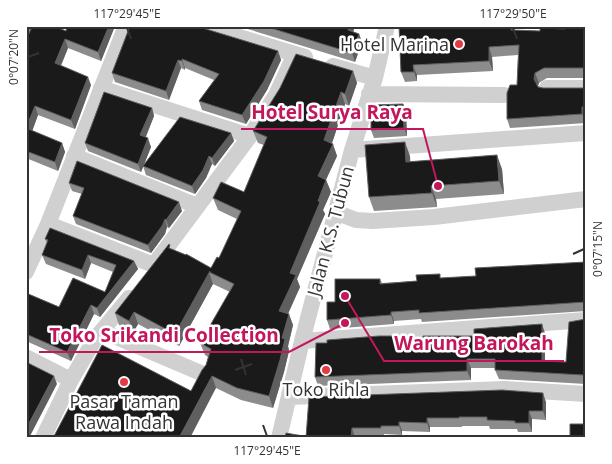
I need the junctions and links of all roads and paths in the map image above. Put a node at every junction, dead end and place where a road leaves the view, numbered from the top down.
1 (126, 26) edge
2 (203, 26) edge
3 (387, 26) edge
4 (295, 54) junction
5 (374, 78) junction
6 (101, 88) junction
7 (547, 88) edge
8 (586, 88) edge
9 (369, 94) junction
10 (504, 95) dead end
11 (586, 133) edge
12 (250, 136) junction
13 (352, 150) junction
14 (74, 156) junction
15 (586, 199) edge
16 (197, 206) junction
17 (335, 212) junction
18 (48, 224) junction
19 (154, 265) junction
20 (26, 272) edge
21 (586, 320) edge
22 (102, 331) junction
23 (302, 341) junction
24 (26, 357) edge
25 (201, 372) edge
26 (71, 380) junction
27 (586, 394) edge
28 (289, 397) junction
29 (43, 438) edge
30 (279, 438) edge

1 - 6 street
2 - 4 street
3 - 5 street, Jalan K.S. Tubun
4 - 5 street
4 - 12 street
5 - 9 street, Jalan K.S. Tubun
6 - 12 street
6 - 14 street
7 - 8 street
9 - 10 street
9 - 13 street, Jalan K.S. Tubun
11 - 13 street
12 - 16 street
13 - 17 street, Jalan K.S. Tubun
14 - 16 street
14 - 18 street
15 - 17 street
16 - 19 street
17 - 23 street, Jalan K.S. Tubun
18 - 19 street
18 - 20 street
19 - 22 street
21 - 23 street
22 - 25 street
22 - 26 street
23 - 28 street, Jalan K.S. Tubun
24 - 26 street
26 - 29 street
27 - 28 street
28 - 30 street, Jalan K.S. Tubun

